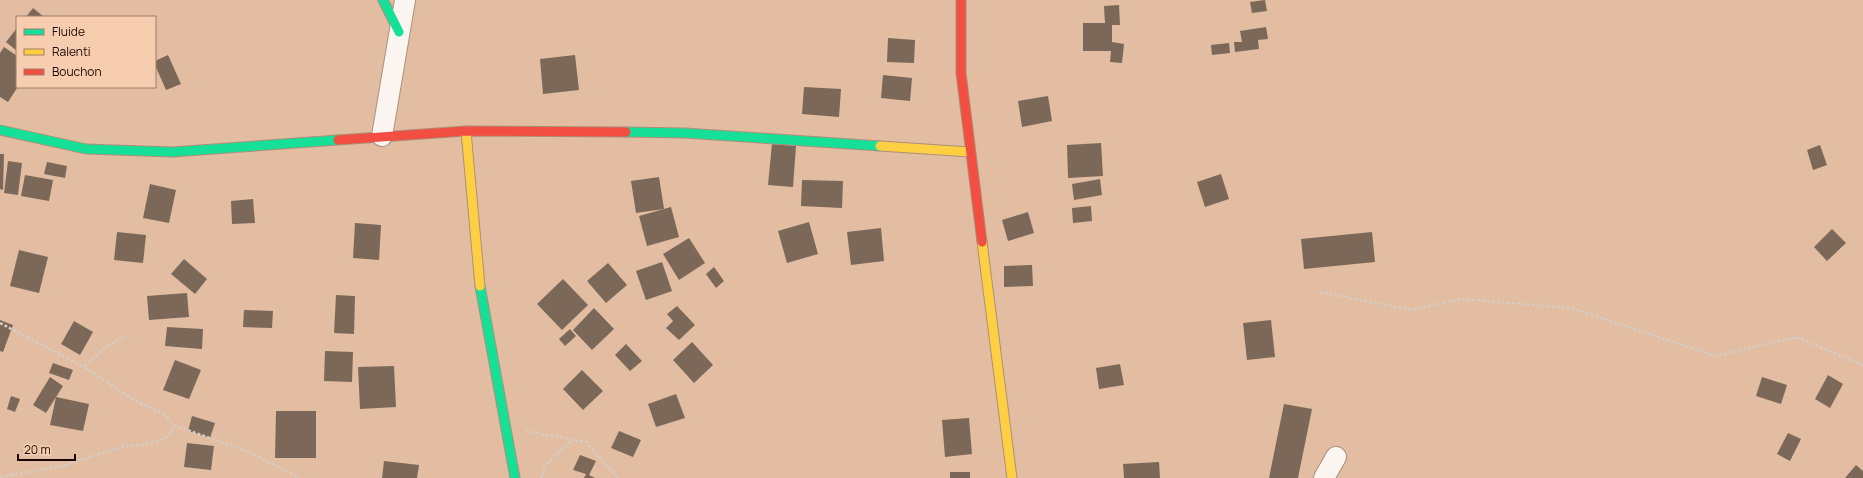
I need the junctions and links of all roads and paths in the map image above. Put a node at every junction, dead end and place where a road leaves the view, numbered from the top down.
1 (383, 0) edge
2 (405, 0) edge
3 (961, 0) edge
4 (399, 32) junction
5 (0, 130) edge
6 (466, 131) junction
7 (382, 136) junction
8 (970, 152) junction
9 (1320, 292) dead end
10 (0, 323) edge
11 (125, 336) dead end
12 (1863, 365) edge
13 (84, 367) junction
14 (174, 425) junction
15 (505, 427) junction
16 (573, 439) junction
17 (1336, 457) dead end
18 (0, 477) edge
19 (11, 477) edge
20 (300, 478) edge
21 (515, 478) edge
22 (541, 478) edge
23 (618, 478) edge
24 (1012, 478) edge
25 (1324, 478) edge

1 - 4 street
2 - 4 street
3 - 8 street
4 - 7 street
5 - 7 street
6 - 7 street
6 - 8 street
6 - 15 street
8 - 24 street
9 - 12 path
10 - 13 path
11 - 13 path
13 - 14 path
14 - 19 path
14 - 20 path
15 - 16 path
15 - 21 street
16 - 22 path
16 - 23 path
17 - 25 street
18 - 19 path

